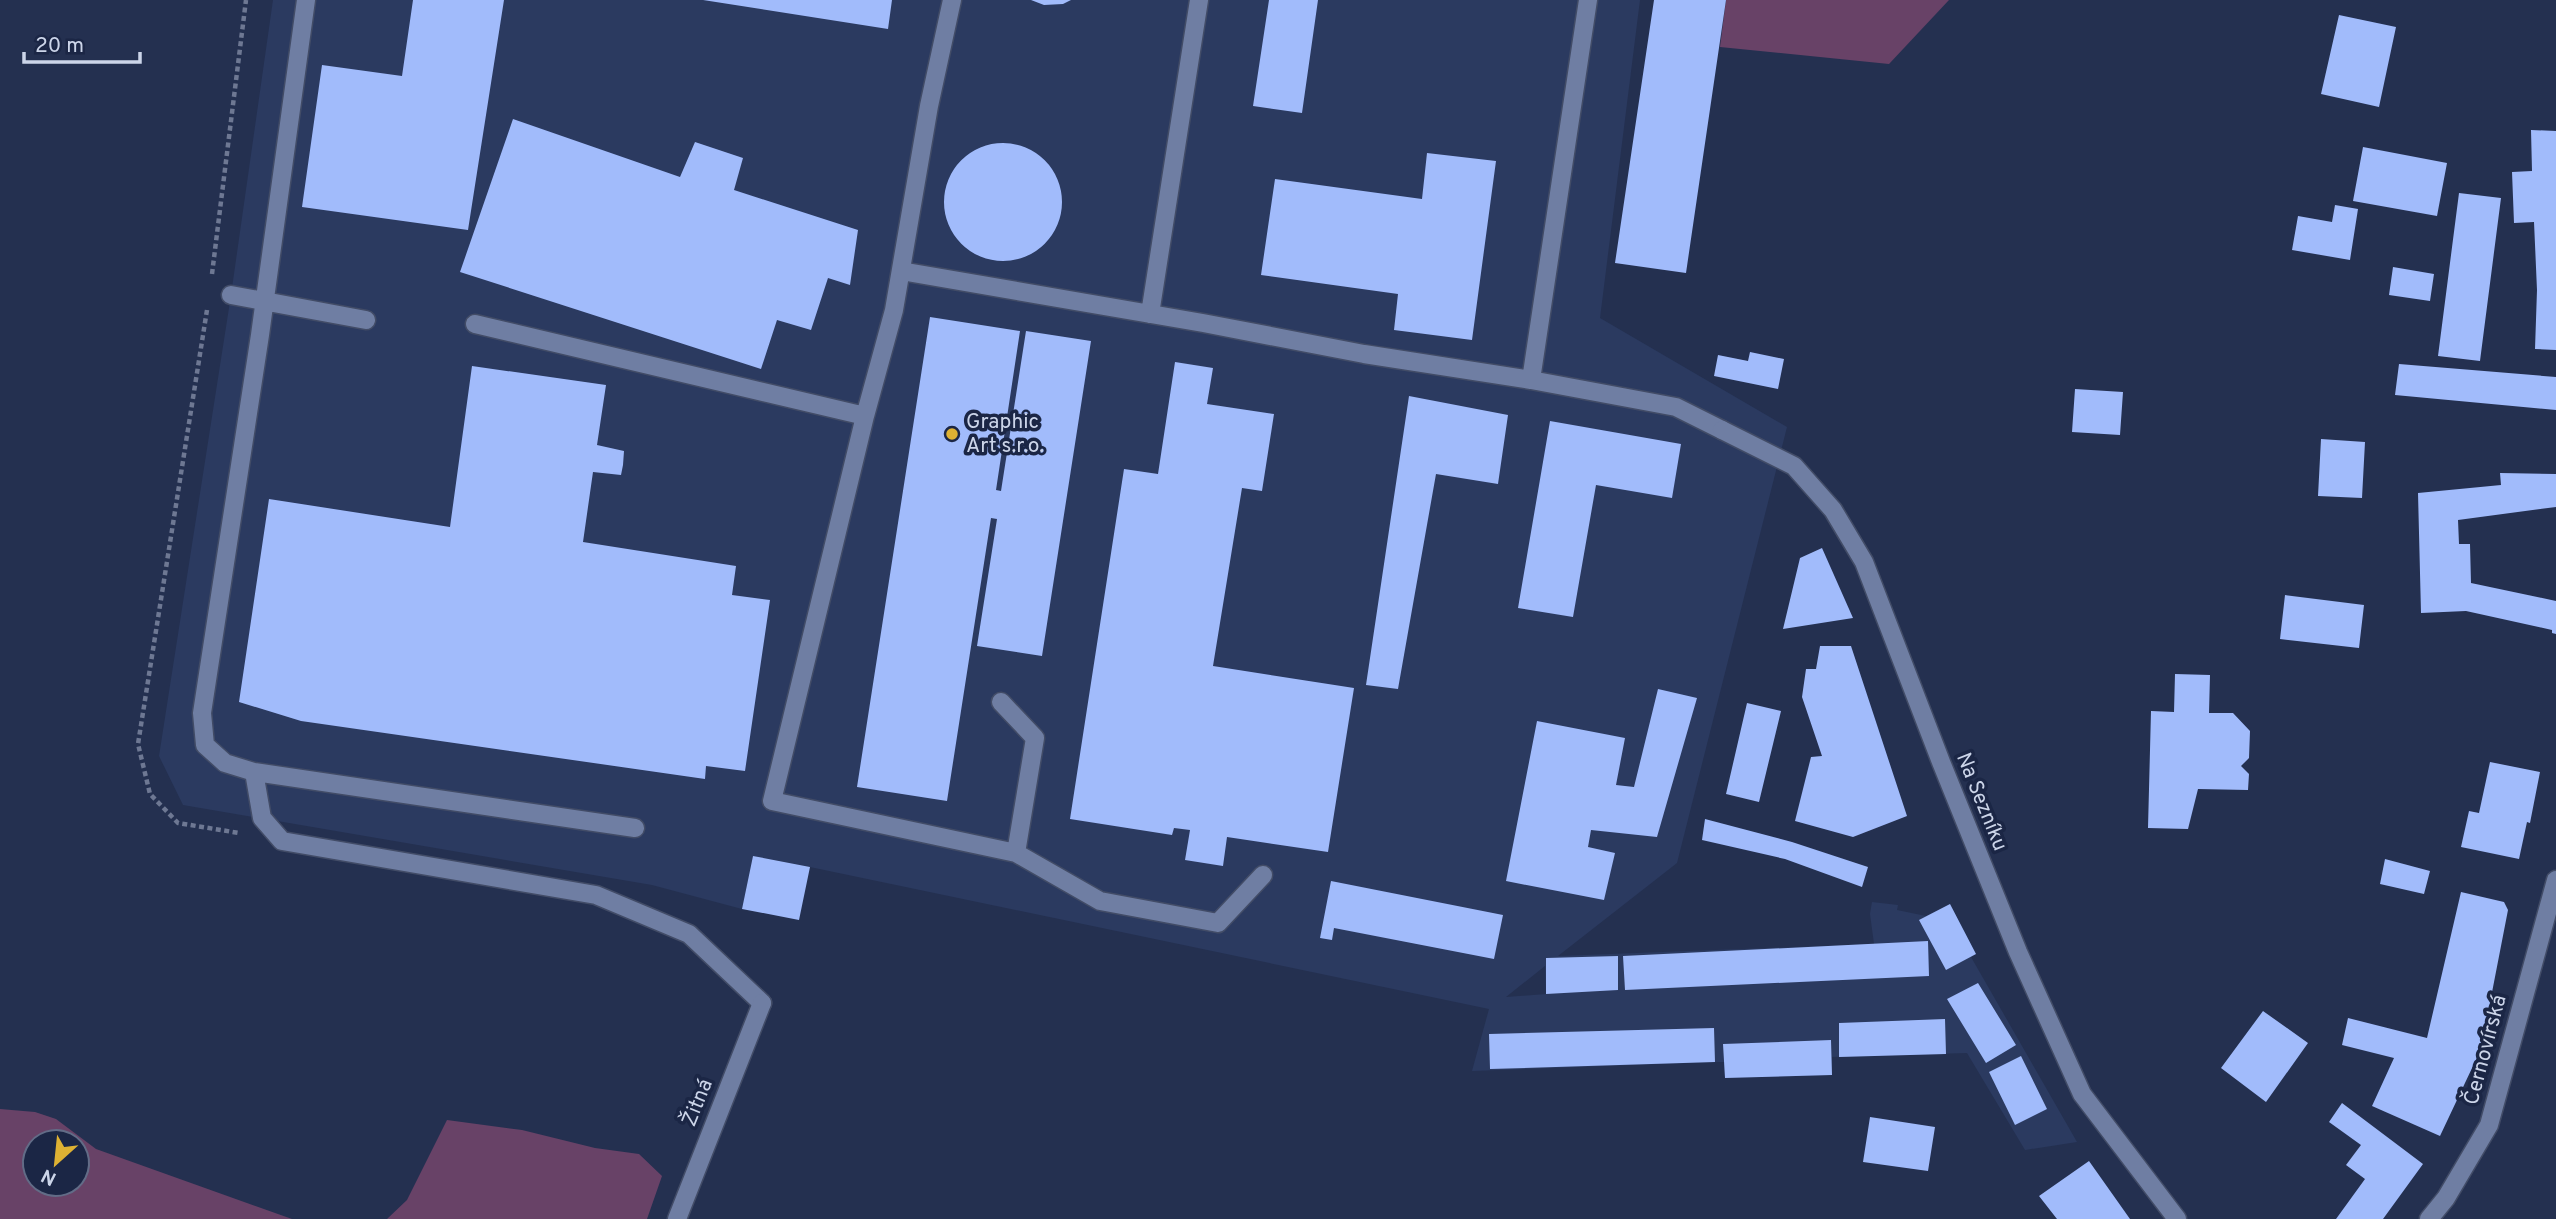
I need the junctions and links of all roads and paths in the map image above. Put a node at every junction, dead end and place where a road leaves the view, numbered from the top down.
1 (246, 0) edge
2 (306, 0) edge
3 (952, 0) edge
4 (1199, 0) edge
5 (1588, 0) edge
6 (901, 271) junction
7 (212, 275) dead end
8 (231, 295) dead end
9 (265, 302) junction
10 (208, 306) dead end
11 (1150, 314) junction
12 (366, 320) dead end
13 (475, 324) dead end
14 (1531, 380) junction
15 (865, 416) junction
16 (1002, 702) dead end
17 (254, 772) junction
18 (635, 828) dead end
19 (282, 841) junction
20 (1016, 853) junction
21 (1263, 875) dead end
22 (2556, 880) edge
23 (677, 1219) edge
24 (2177, 1219) edge
25 (2429, 1219) edge

1 - 7 path
2 - 9 street
3 - 6 street
4 - 11 street
5 - 14 street
6 - 11 street, Na Sezníku
6 - 15 street
8 - 9 street
9 - 12 street
9 - 17 street
10 - 19 path
11 - 14 street, Na Sezníku
13 - 15 street
14 - 24 street, Na Sezníku
15 - 20 street
16 - 20 street
17 - 18 street
17 - 19 street
19 - 23 street, Žitná
20 - 21 street
22 - 25 street, Černovírská

